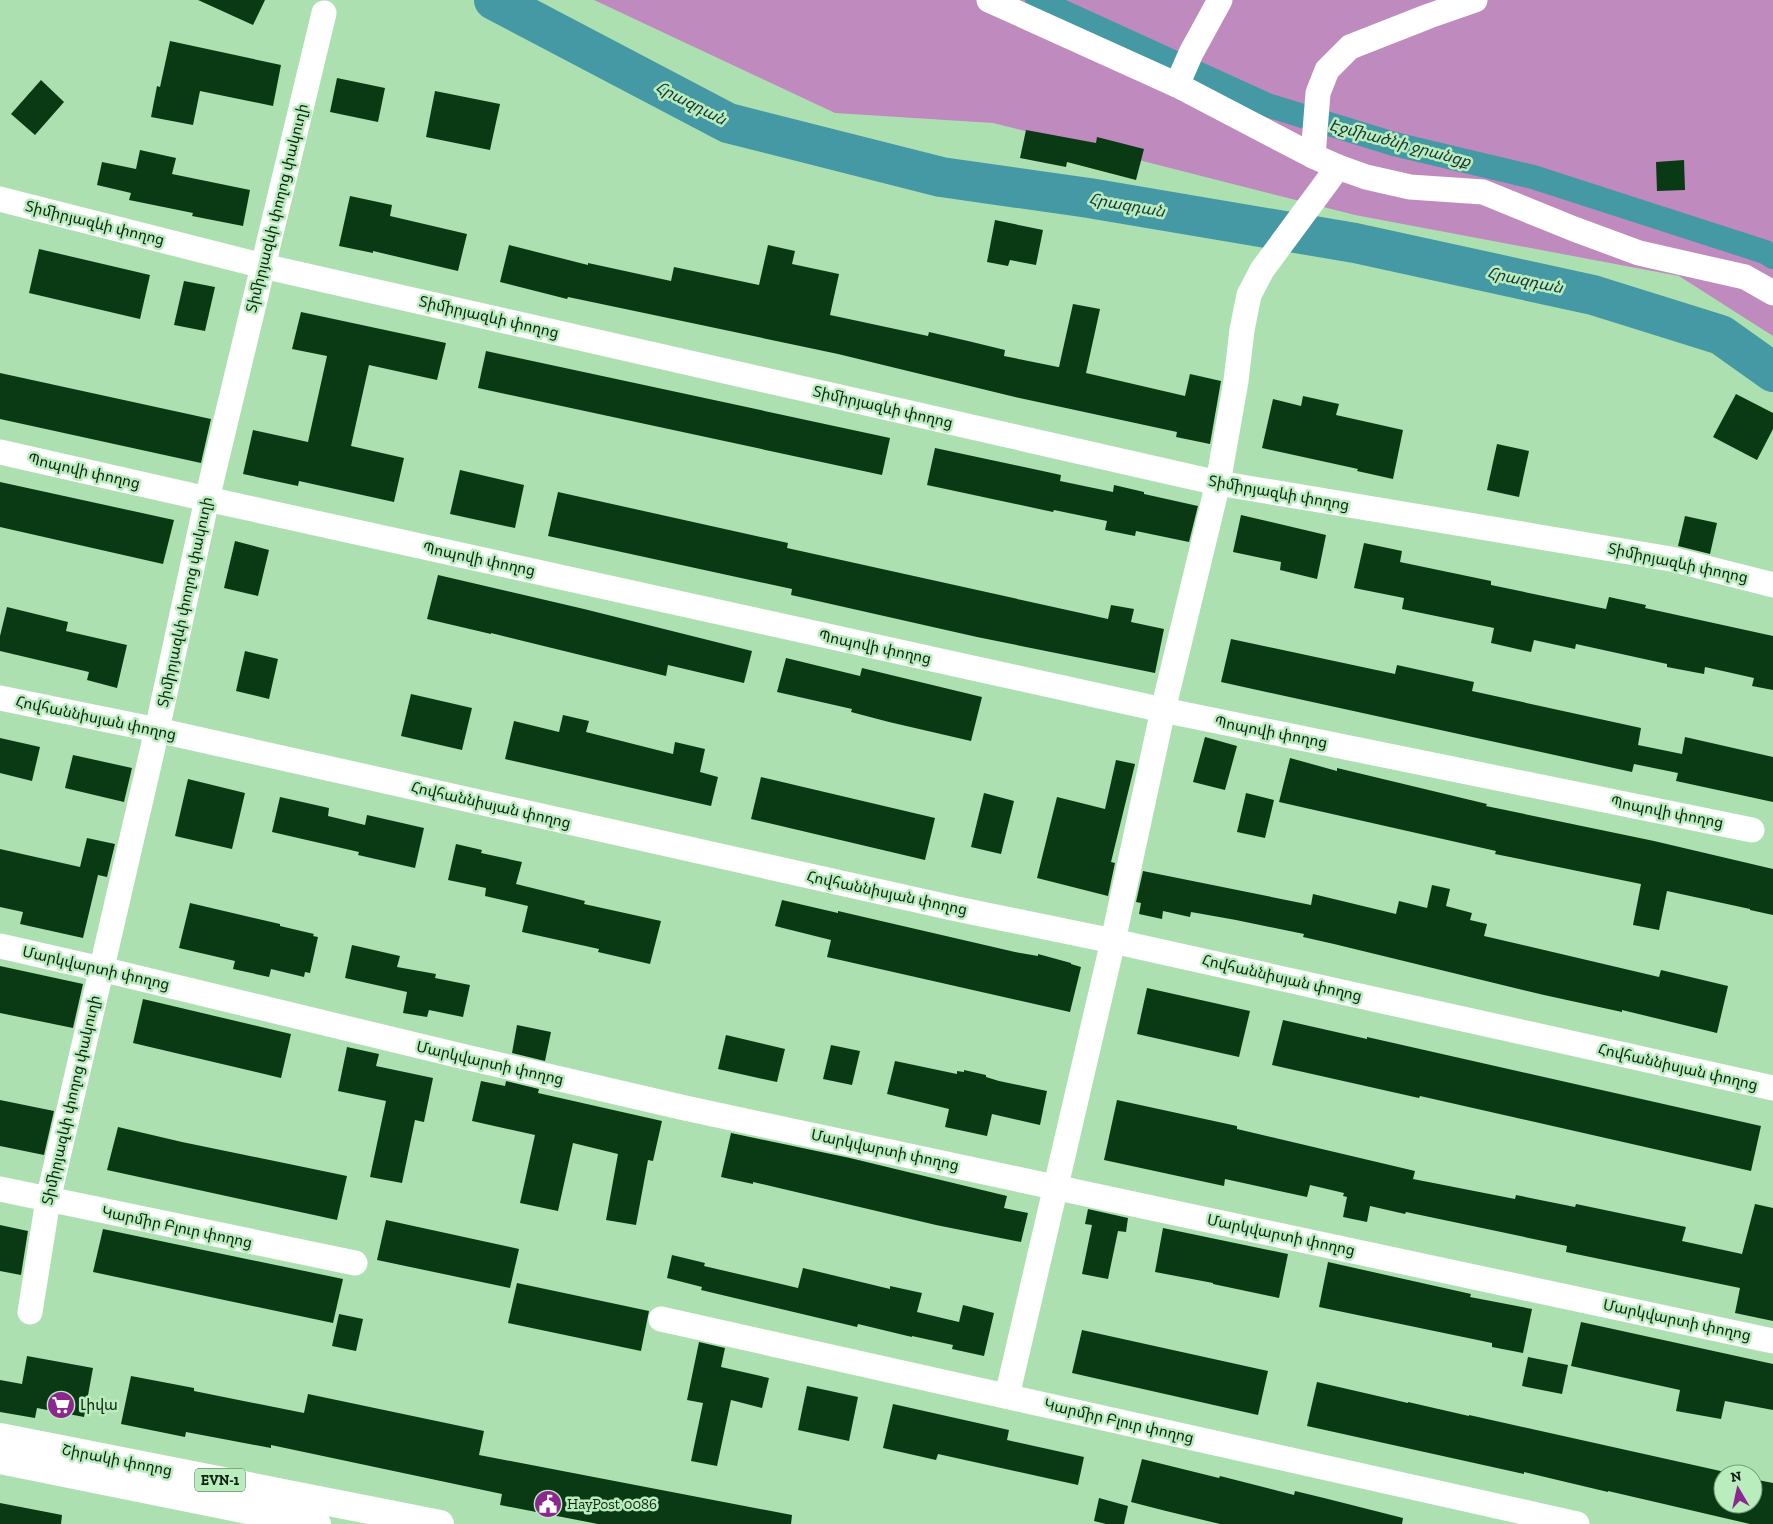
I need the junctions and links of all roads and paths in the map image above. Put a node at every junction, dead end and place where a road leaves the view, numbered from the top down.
1 (989, 0) edge
2 (1220, 0) edge
3 (1475, 0) edge
4 (324, 13) dead end
5 (1177, 85) junction
6 (1313, 156) junction
7 (1338, 167) junction
8 (0, 198) edge
9 (263, 266) junction
10 (1773, 293) edge
11 (0, 452) edge
12 (1218, 483) junction
13 (206, 499) junction
14 (1773, 585) edge
15 (0, 698) edge
16 (1163, 710) junction
17 (157, 730) junction
18 (1752, 830) dead end
19 (1113, 941) junction
20 (0, 946) edge
21 (101, 969) junction
22 (1773, 1088) edge
23 (1056, 1186) junction
24 (0, 1189) edge
25 (48, 1200) junction
26 (354, 1263) dead end
27 (30, 1312) dead end
28 (661, 1319) dead end
29 (1773, 1341) edge
30 (1007, 1396) junction
31 (0, 1437) edge
32 (0, 1460) edge
33 (317, 1524) edge
34 (440, 1524) edge
35 (1577, 1524) edge

1 - 5 street
2 - 5 street
3 - 6 street
4 - 9 street, Տիմիրյազևի փողոց փակուղի
5 - 6 street
6 - 7 street
7 - 10 street
7 - 12 street
8 - 9 street, Տիմիրյազևի փողոց
9 - 12 street, Տիմիրյազևի փողոց
9 - 13 street, Տիմիրյազևի փողոց փակուղի
11 - 13 street, Պոպովի փողոց
12 - 14 street, Տիմիրյազևի փողոց
12 - 16 street
13 - 16 street, Պոպովի փողոց
13 - 17 street, Տիմիրյազևի փողոց փակուղի
15 - 17 street, Հովհաննիսյան փողոց
16 - 18 street, Պոպովի փողոց
16 - 19 street
17 - 19 street, Հովհաննիսյան փողոց
17 - 21 street, Տիմիրյազևի փողոց փակուղի
19 - 22 street, Հովհաննիսյան փողոց
19 - 23 street
20 - 21 street, Մարկվարտի փողոց
21 - 23 street, Մարկվարտի փողոց
21 - 25 street, Տիմիրյազևի փողոց փակուղի
23 - 29 street, Մարկվարտի փողոց
23 - 30 street
24 - 25 street, Կարմիր Բլուր փողոց
25 - 26 street, Կարմիր Բլուր փողոց
25 - 27 street, Տիմիրյազևի փողոց փակուղի
28 - 30 street, Կարմիր Բլուր փողոց
30 - 35 street, Կարմիր Բլուր փողոց
31 - 34 highway, Շիրակի փողոց / EVN-1
32 - 33 highway, Շիրակի փողոց / EVN-1

